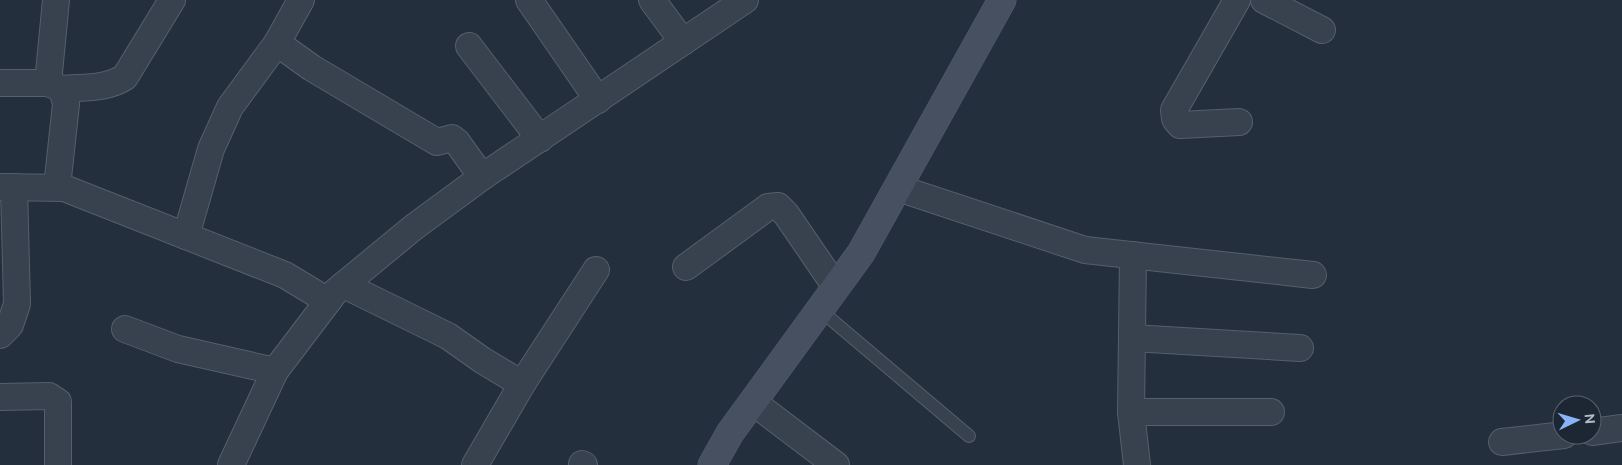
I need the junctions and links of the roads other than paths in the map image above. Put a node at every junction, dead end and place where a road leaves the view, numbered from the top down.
1 (56, 0) edge
2 (172, 0) edge
3 (300, 0) edge
4 (530, 0) edge
5 (652, 0) edge
6 (745, 0) edge
7 (1002, 0) edge
8 (1236, 0) edge
9 (1264, 0) edge
10 (1322, 30) dead end
11 (683, 42) junction
12 (277, 43) junction
13 (469, 46) dead end
14 (0, 84) edge
15 (55, 86) junction
16 (598, 100) junction
17 (1239, 122) dead end
18 (540, 139) junction
19 (482, 178) junction
20 (7, 187) edge
21 (64, 188) junction
22 (898, 188) junction
23 (186, 236) junction
24 (1133, 255) junction
25 (686, 267) dead end
26 (596, 270) dead end
27 (1313, 276) dead end
28 (836, 287) junction
29 (336, 293) junction
30 (820, 310) junction
31 (124, 329) dead end
32 (0, 335) edge
33 (1132, 338) junction
34 (1300, 348) dead end
35 (275, 371) junction
36 (522, 384) junction
37 (0, 397) edge
38 (752, 402) junction
39 (1131, 412) junction
40 (1271, 412) dead end
41 (1622, 428) edge
42 (1602, 431) edge
43 (970, 436) dead end
44 (1552, 436) edge
45 (1502, 442) dead end
46 (58, 465) edge
47 (231, 465) edge
48 (475, 465) edge
49 (712, 465) edge
50 (836, 465) edge
51 (1137, 465) edge

1 - 15 street
2 - 15 street
3 - 12 street
4 - 16 street
5 - 11 street
6 - 11 street
7 - 22 street
8 - 17 street
9 - 10 street
11 - 16 street
12 - 19 street
12 - 23 street
13 - 18 street
14 - 15 street
15 - 21 street
16 - 18 street
18 - 19 street
19 - 29 street
20 - 21 street
20 - 32 street
21 - 23 street
22 - 24 street
22 - 28 street
23 - 29 street
24 - 27 street
24 - 33 street
25 - 28 street
26 - 36 street
28 - 30 street
29 - 35 street
29 - 36 street
30 - 38 street
30 - 43 lane
31 - 35 street
33 - 34 street
33 - 39 street
35 - 47 street
36 - 48 street
37 - 46 street
38 - 49 street
38 - 50 street
39 - 40 street
39 - 51 street
41 - 42 street
44 - 45 street

